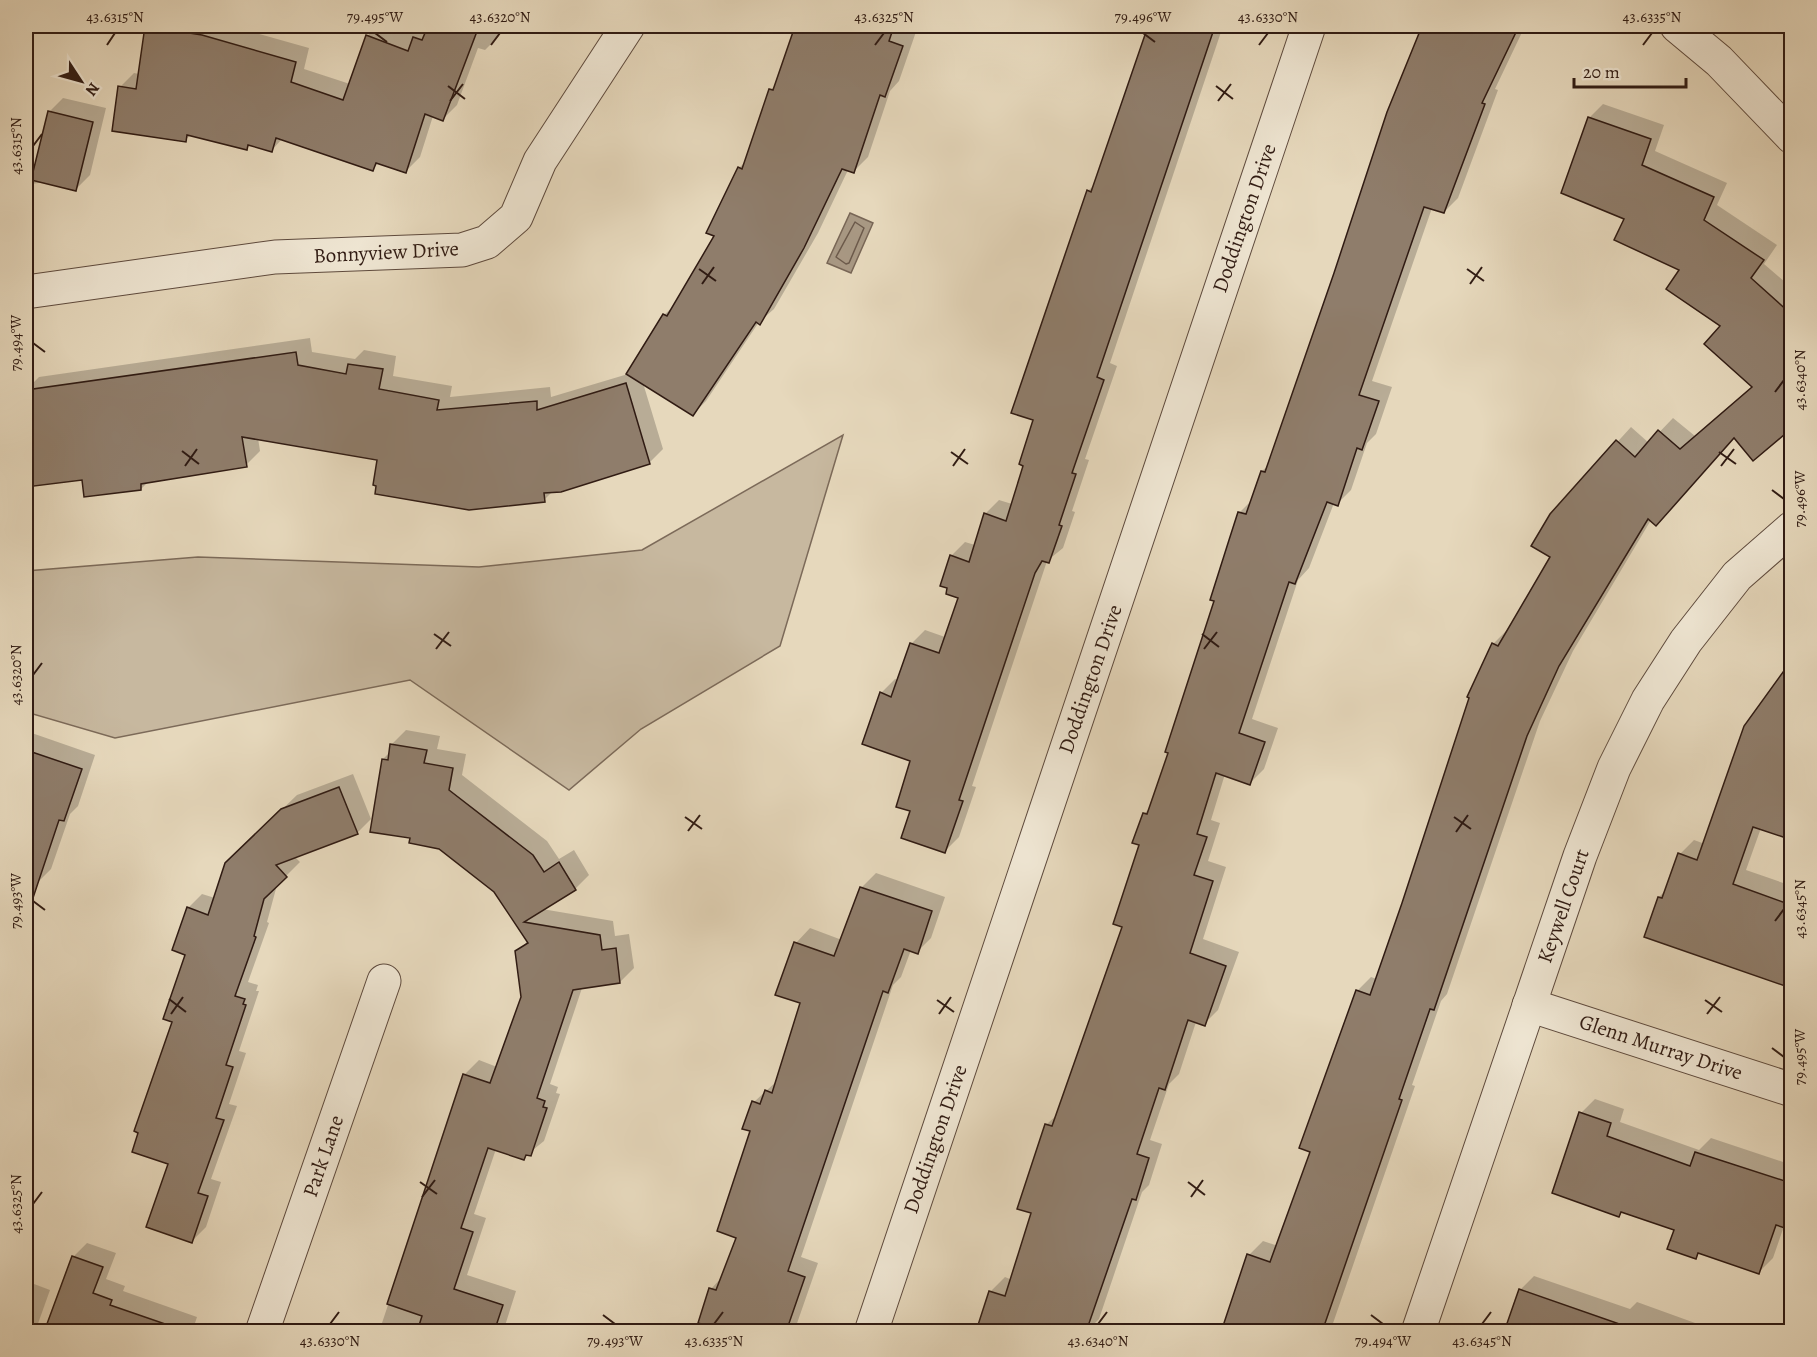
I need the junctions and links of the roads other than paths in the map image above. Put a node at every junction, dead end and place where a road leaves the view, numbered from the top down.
1 (628, 26) edge
2 (1309, 26) edge
3 (1677, 26) edge
4 (1791, 136) edge
5 (26, 292) edge
6 (1791, 528) edge
7 (384, 981) dead end
8 (1529, 1005) junction
9 (1791, 1090) edge
10 (262, 1332) edge
11 (871, 1332) edge
12 (1418, 1332) edge

1 - 5 street, Bonnyview Drive
2 - 11 street, Doddington Drive
3 - 4 street
6 - 8 street, Keywell Court
7 - 10 street, Park Lane
8 - 9 street, Glenn Murray Drive
8 - 12 street, Keywell Court

